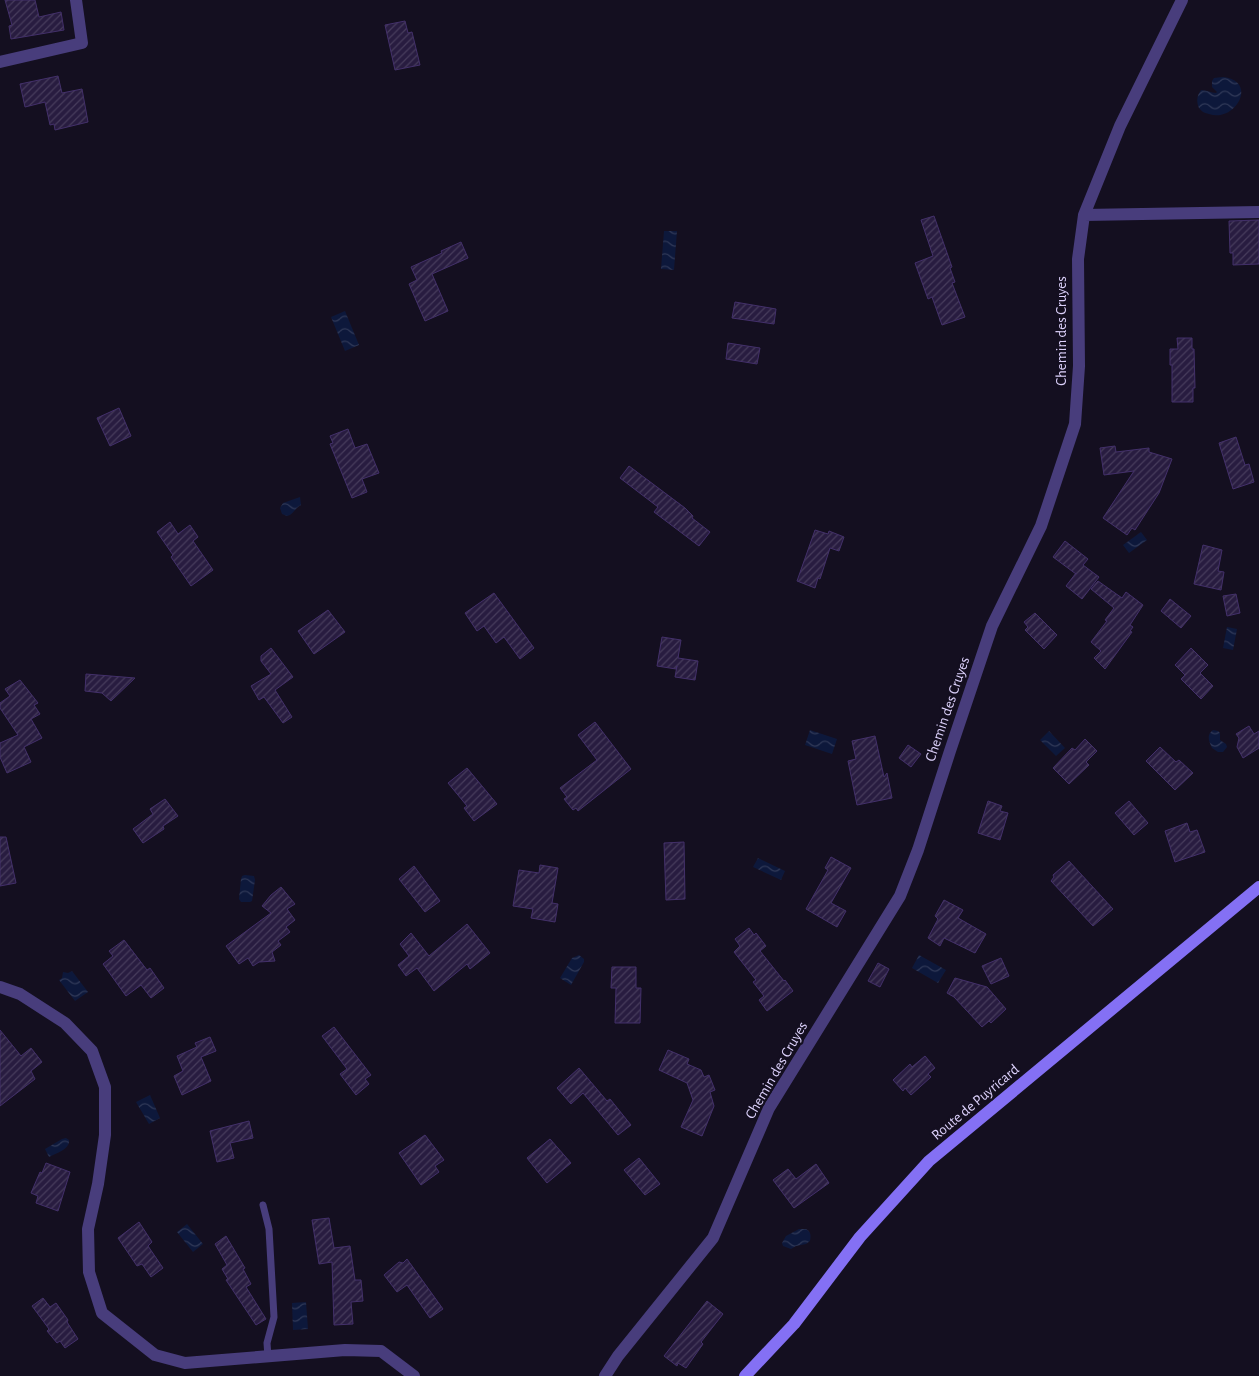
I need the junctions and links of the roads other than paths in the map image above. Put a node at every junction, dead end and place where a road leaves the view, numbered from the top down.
1 (76, 0) edge
2 (1182, 0) edge
3 (0, 62) edge
4 (1259, 212) edge
5 (1084, 215) junction
6 (1259, 887) edge
7 (0, 987) edge
8 (263, 1205) dead end
9 (268, 1357) junction
10 (414, 1376) edge
11 (605, 1376) edge
12 (745, 1376) edge

1 - 3 street
2 - 5 street, Chemin des Cruyes
4 - 5 street
5 - 11 street, Chemin des Cruyes
6 - 12 main road, Route de Puyricard
7 - 9 street
8 - 9 lane
9 - 10 street

